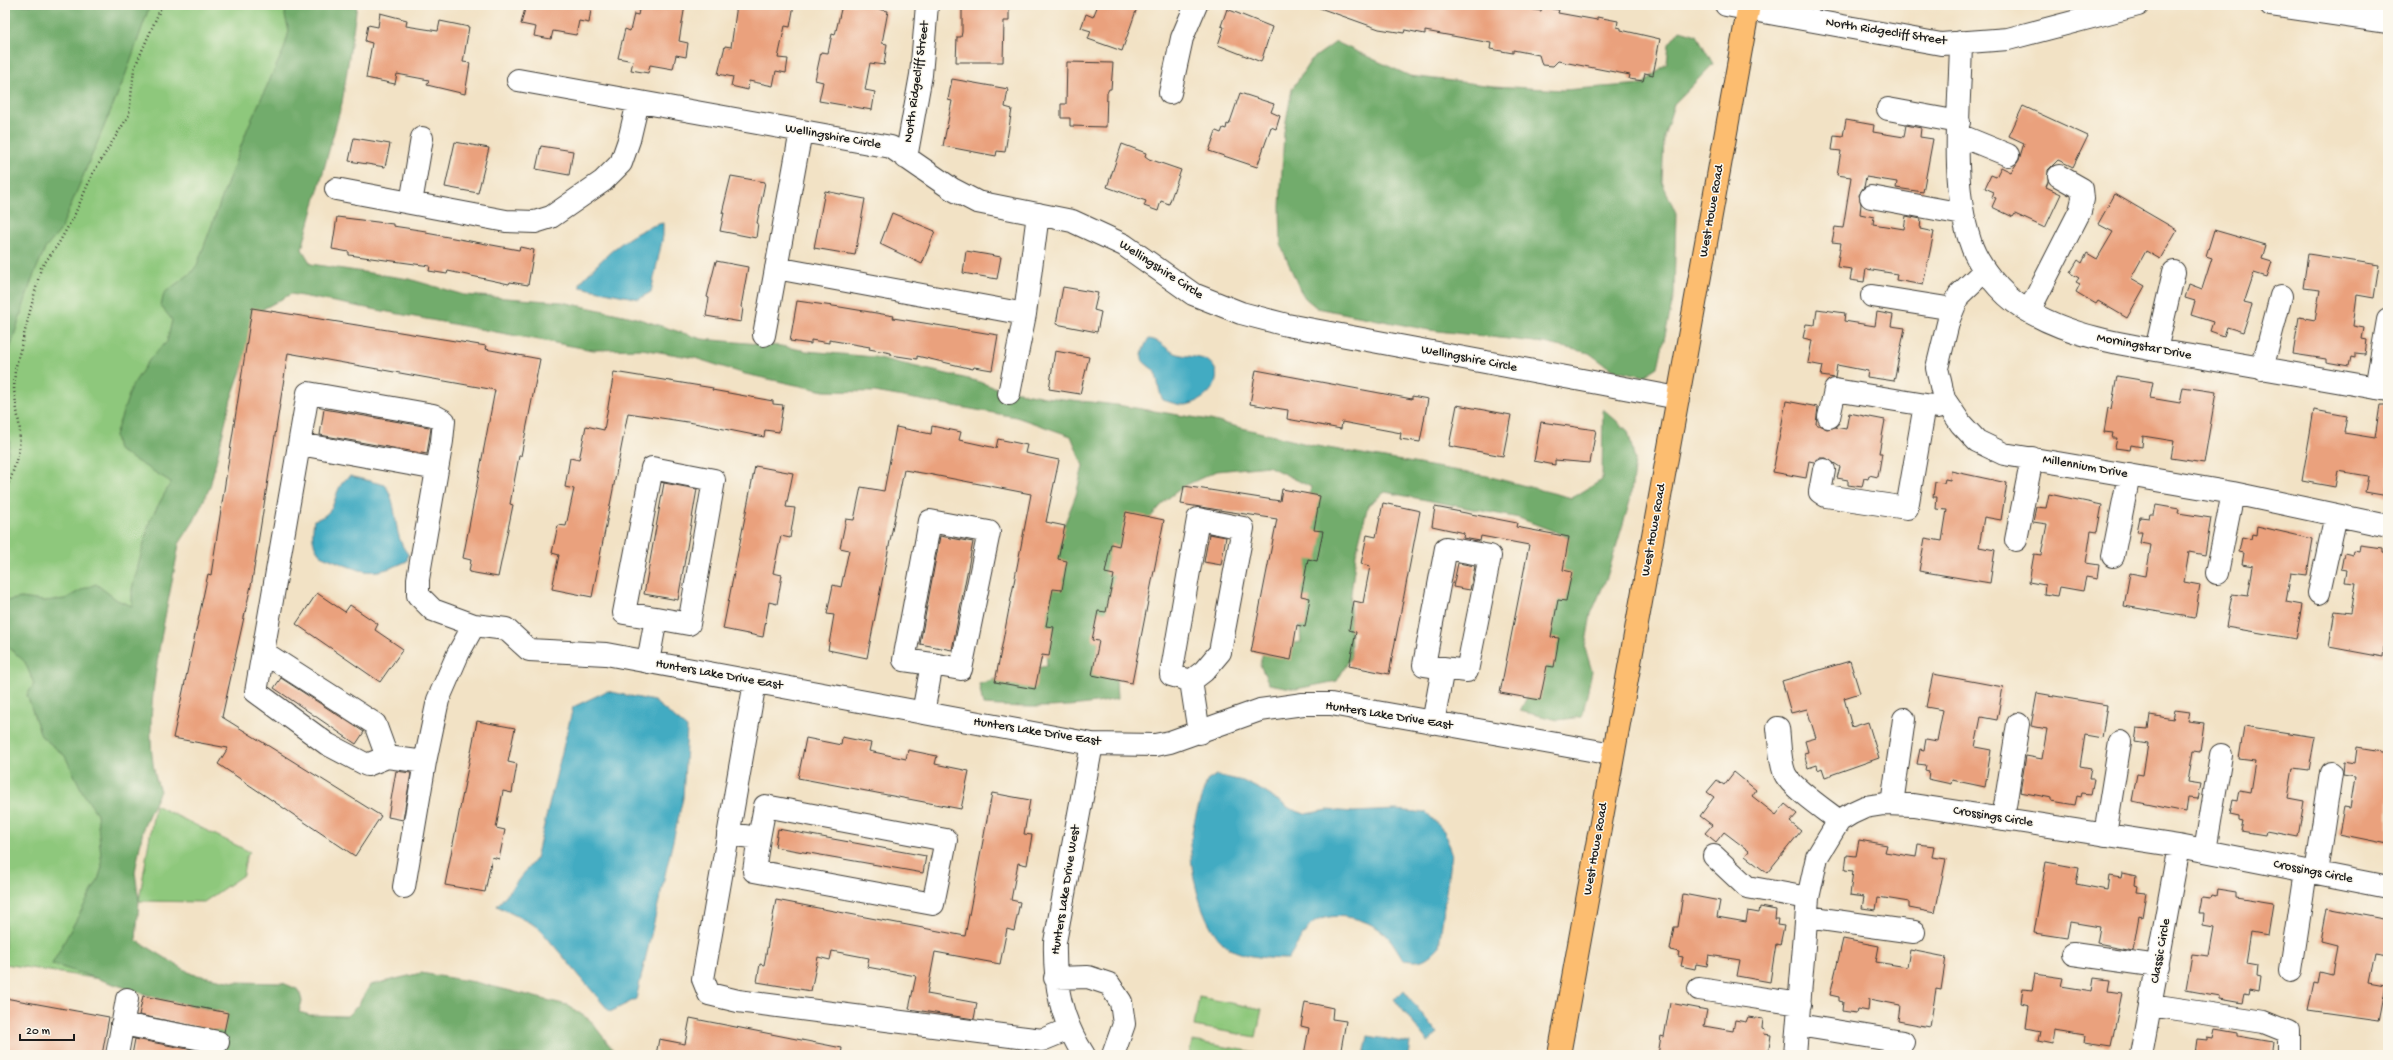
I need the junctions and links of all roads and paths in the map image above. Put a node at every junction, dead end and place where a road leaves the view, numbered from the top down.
1 (162, 5) edge
2 (927, 5) edge
3 (1196, 5) edge
4 (1726, 5) edge
5 (2138, 5) edge
6 (2271, 5) edge
7 (1749, 7) edge
8 (2388, 22) edge
9 (1961, 42) junction
10 (518, 80) dead end
11 (1170, 93) dead end
12 (638, 102) junction
13 (1888, 109) dead end
14 (1959, 129) junction
15 (801, 131) junction
16 (422, 138) dead end
17 (2008, 156) dead end
18 (906, 158) junction
19 (2058, 176) dead end
20 (336, 189) dead end
21 (1871, 197) dead end
22 (411, 203) junction
23 (1038, 214) junction
24 (1963, 214) junction
25 (776, 268) junction
26 (1984, 271) junction
27 (2174, 272) dead end
28 (1872, 296) dead end
29 (2281, 296) dead end
30 (1953, 308) junction
31 (2029, 311) junction
32 (1025, 314) junction
33 (2388, 320) edge
34 (764, 335) dead end
35 (2156, 350) junction
36 (2262, 369) junction
37 (2382, 389) edge
38 (1009, 394) dead end
39 (1678, 398) junction
40 (1925, 405) junction
41 (1951, 409) junction
42 (1829, 417) dead end
43 (300, 444) junction
44 (2032, 458) junction
45 (437, 469) junction
46 (1824, 470) dead end
47 (2129, 475) junction
48 (5, 490) edge
49 (2233, 493) junction
50 (2336, 515) junction
51 (2388, 526) edge
52 (2016, 540) dead end
53 (2113, 556) dead end
54 (2217, 573) dead end
55 (2319, 593) dead end
56 (656, 618) junction
57 (474, 625) junction
58 (264, 652) junction
59 (648, 662) junction
60 (932, 664) junction
61 (1443, 668) junction
62 (1191, 681) junction
63 (755, 682) junction
64 (924, 713) junction
65 (1904, 719) dead end
66 (1433, 723) junction
67 (2018, 724) dead end
68 (1778, 728) dead end
69 (1199, 733) junction
70 (2120, 742) dead end
71 (1092, 744) junction
72 (1613, 754) junction
73 (2221, 755) dead end
74 (388, 757) junction
75 (425, 762) junction
76 (2331, 773) dead end
77 (1892, 804) junction
78 (2003, 819) junction
79 (1839, 822) junction
80 (728, 834) junction
81 (2105, 835) junction
82 (759, 838) junction
83 (2179, 846) junction
84 (2205, 851) junction
85 (1714, 856) dead end
86 (2311, 872) junction
87 (404, 887) dead end
88 (2388, 887) edge
89 (1807, 908) junction
90 (1914, 932) dead end
91 (2073, 954) dead end
92 (2158, 966) junction
93 (2291, 970) dead end
94 (1055, 978) junction
95 (1699, 989) dead end
96 (127, 999) dead end
97 (2151, 1005) junction
98 (1799, 1014) junction
99 (122, 1024) junction
100 (1069, 1029) junction
101 (218, 1042) dead end
102 (1903, 1042) dead end
103 (117, 1055) edge
104 (1084, 1055) edge
105 (1113, 1055) edge
106 (1559, 1055) edge
107 (1795, 1055) edge
108 (2141, 1055) edge
109 (2289, 1055) edge

1 - 48 path
2 - 18 street, North Ridgecliff Street
3 - 11 street
4 - 7 street, North Ridgecliff Street
5 - 9 street, North Ridgecliff Street
6 - 8 street
7 - 9 street, North Ridgecliff Street
7 - 39 main road, West Howe Road
9 - 14 street, Morningstar Drive
10 - 12 street, Wellingshire Circle
12 - 15 street, Wellingshire Circle
12 - 22 street
13 - 14 street
14 - 17 street
14 - 24 street, Morningstar Drive
15 - 18 street, Wellingshire Circle
15 - 25 street
16 - 22 street
18 - 23 street, Wellingshire Circle
19 - 31 street
20 - 22 street
21 - 24 street
23 - 32 street
23 - 39 street, Wellingshire Circle
24 - 26 street, Morningstar Drive
25 - 32 street
25 - 34 street
26 - 30 street, Millennium Drive
26 - 31 street, Morningstar Drive
27 - 35 street
28 - 30 street
29 - 36 street
30 - 41 street, Millennium Drive
31 - 35 street, Morningstar Drive
32 - 38 street
33 - 37 street
35 - 36 street, Morningstar Drive
36 - 37 street, Morningstar Drive
39 - 72 main road, West Howe Road
40 - 41 street
40 - 42 street
40 - 46 street
41 - 44 street, Millennium Drive
43 - 45 street
43 - 45 street
43 - 58 street
44 - 47 street, Millennium Drive
44 - 52 street
45 - 57 street
47 - 49 street, Millennium Drive
47 - 53 street
49 - 50 street, Millennium Drive
49 - 54 street
50 - 51 street, Millennium Drive
50 - 55 street
56 - 56 street
56 - 59 street
57 - 59 street, Hunters Lake Drive East
57 - 75 street
58 - 74 street
58 - 74 street
59 - 63 street, Hunters Lake Drive East
60 - 60 street
60 - 64 street
61 - 61 street
61 - 66 street
62 - 62 street
62 - 69 street
63 - 64 street, Hunters Lake Drive East
63 - 80 street
64 - 71 street, Hunters Lake Drive East
65 - 77 street
66 - 69 street, Hunters Lake Drive East
66 - 72 street, Hunters Lake Drive East
67 - 78 street
68 - 79 street
69 - 71 street, Hunters Lake Drive East
70 - 81 street
71 - 94 street, Hunters Lake Drive West
72 - 106 main road, West Howe Road
73 - 84 street
74 - 75 street
75 - 87 street
76 - 86 street
77 - 78 street, Crossings Circle
77 - 79 street, Crossings Circle
78 - 81 street, Crossings Circle
79 - 89 street, Crossings Circle
80 - 82 street
80 - 100 street
81 - 83 street, Crossings Circle
82 - 82 street
83 - 84 street, Crossings Circle
83 - 92 street, Classic Circle
84 - 86 street, Crossings Circle
85 - 89 street
86 - 88 street, Crossings Circle
86 - 93 street
89 - 90 street
89 - 98 street, Crossings Circle
91 - 92 street
92 - 97 street, Classic Circle
94 - 100 street, Hunters Lake Drive West
94 - 105 street
95 - 98 street
96 - 99 street
97 - 108 street, Classic Circle
97 - 109 street
98 - 102 street
98 - 107 street, Crossings Circle
99 - 101 street
99 - 103 street
100 - 104 street, Hunters Lake Drive West

